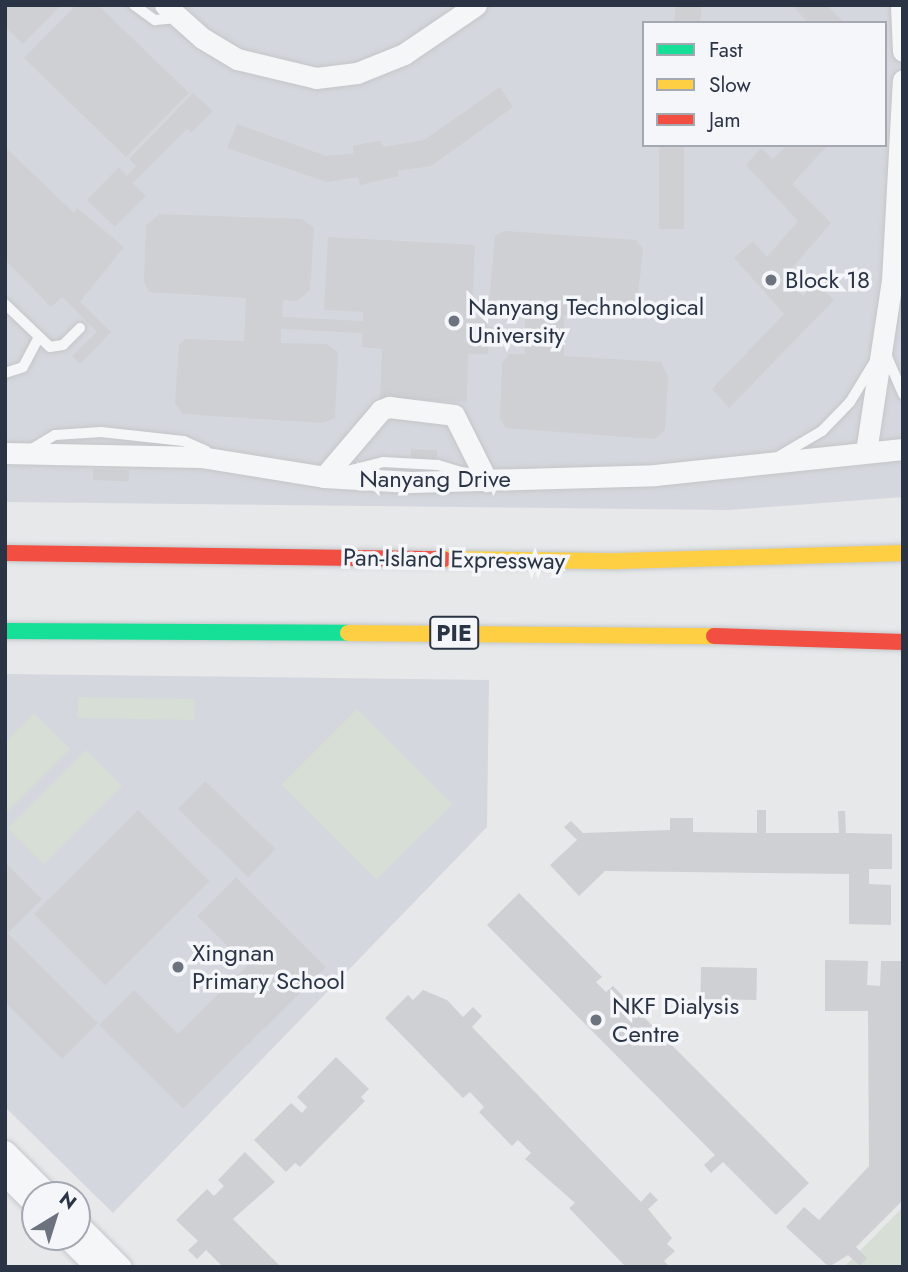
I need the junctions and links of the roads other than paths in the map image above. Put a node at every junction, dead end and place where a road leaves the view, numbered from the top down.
1 (134, 5) edge
2 (476, 5) edge
3 (901, 5) edge
4 (171, 11) edge
5 (903, 51) edge
6 (903, 80) edge
7 (5, 304) edge
8 (80, 328) dead end
9 (38, 339) junction
10 (883, 346) junction
11 (5, 373) edge
12 (903, 394) edge
13 (903, 449) edge
14 (5, 453) edge
15 (866, 453) junction
16 (773, 459) junction
17 (324, 477) junction
18 (487, 481) junction
19 (5, 553) edge
20 (903, 553) edge
21 (5, 629) edge
22 (903, 640) edge
23 (5, 1151) edge
24 (5, 1175) edge
25 (35, 1181) edge
26 (21, 1191) edge
27 (91, 1237) edge
28 (80, 1251) edge
29 (96, 1267) edge
30 (121, 1267) edge

1 - 4 lane
2 - 4 street
3 - 5 street
6 - 10 street
7 - 9 lane
8 - 9 lane
9 - 11 lane
10 - 12 lane
10 - 15 street
10 - 16 lane
13 - 15 street, Nanyang Drive
14 - 17 street, Nanyang Drive
15 - 16 street, Nanyang Drive
16 - 18 street, Nanyang Drive
17 - 18 street, Nanyang Drive
17 - 18 street
19 - 20 highway, Pan-Island Expressway
21 - 22 highway, PIE
23 - 25 street
24 - 26 street
27 - 30 street
28 - 29 street

